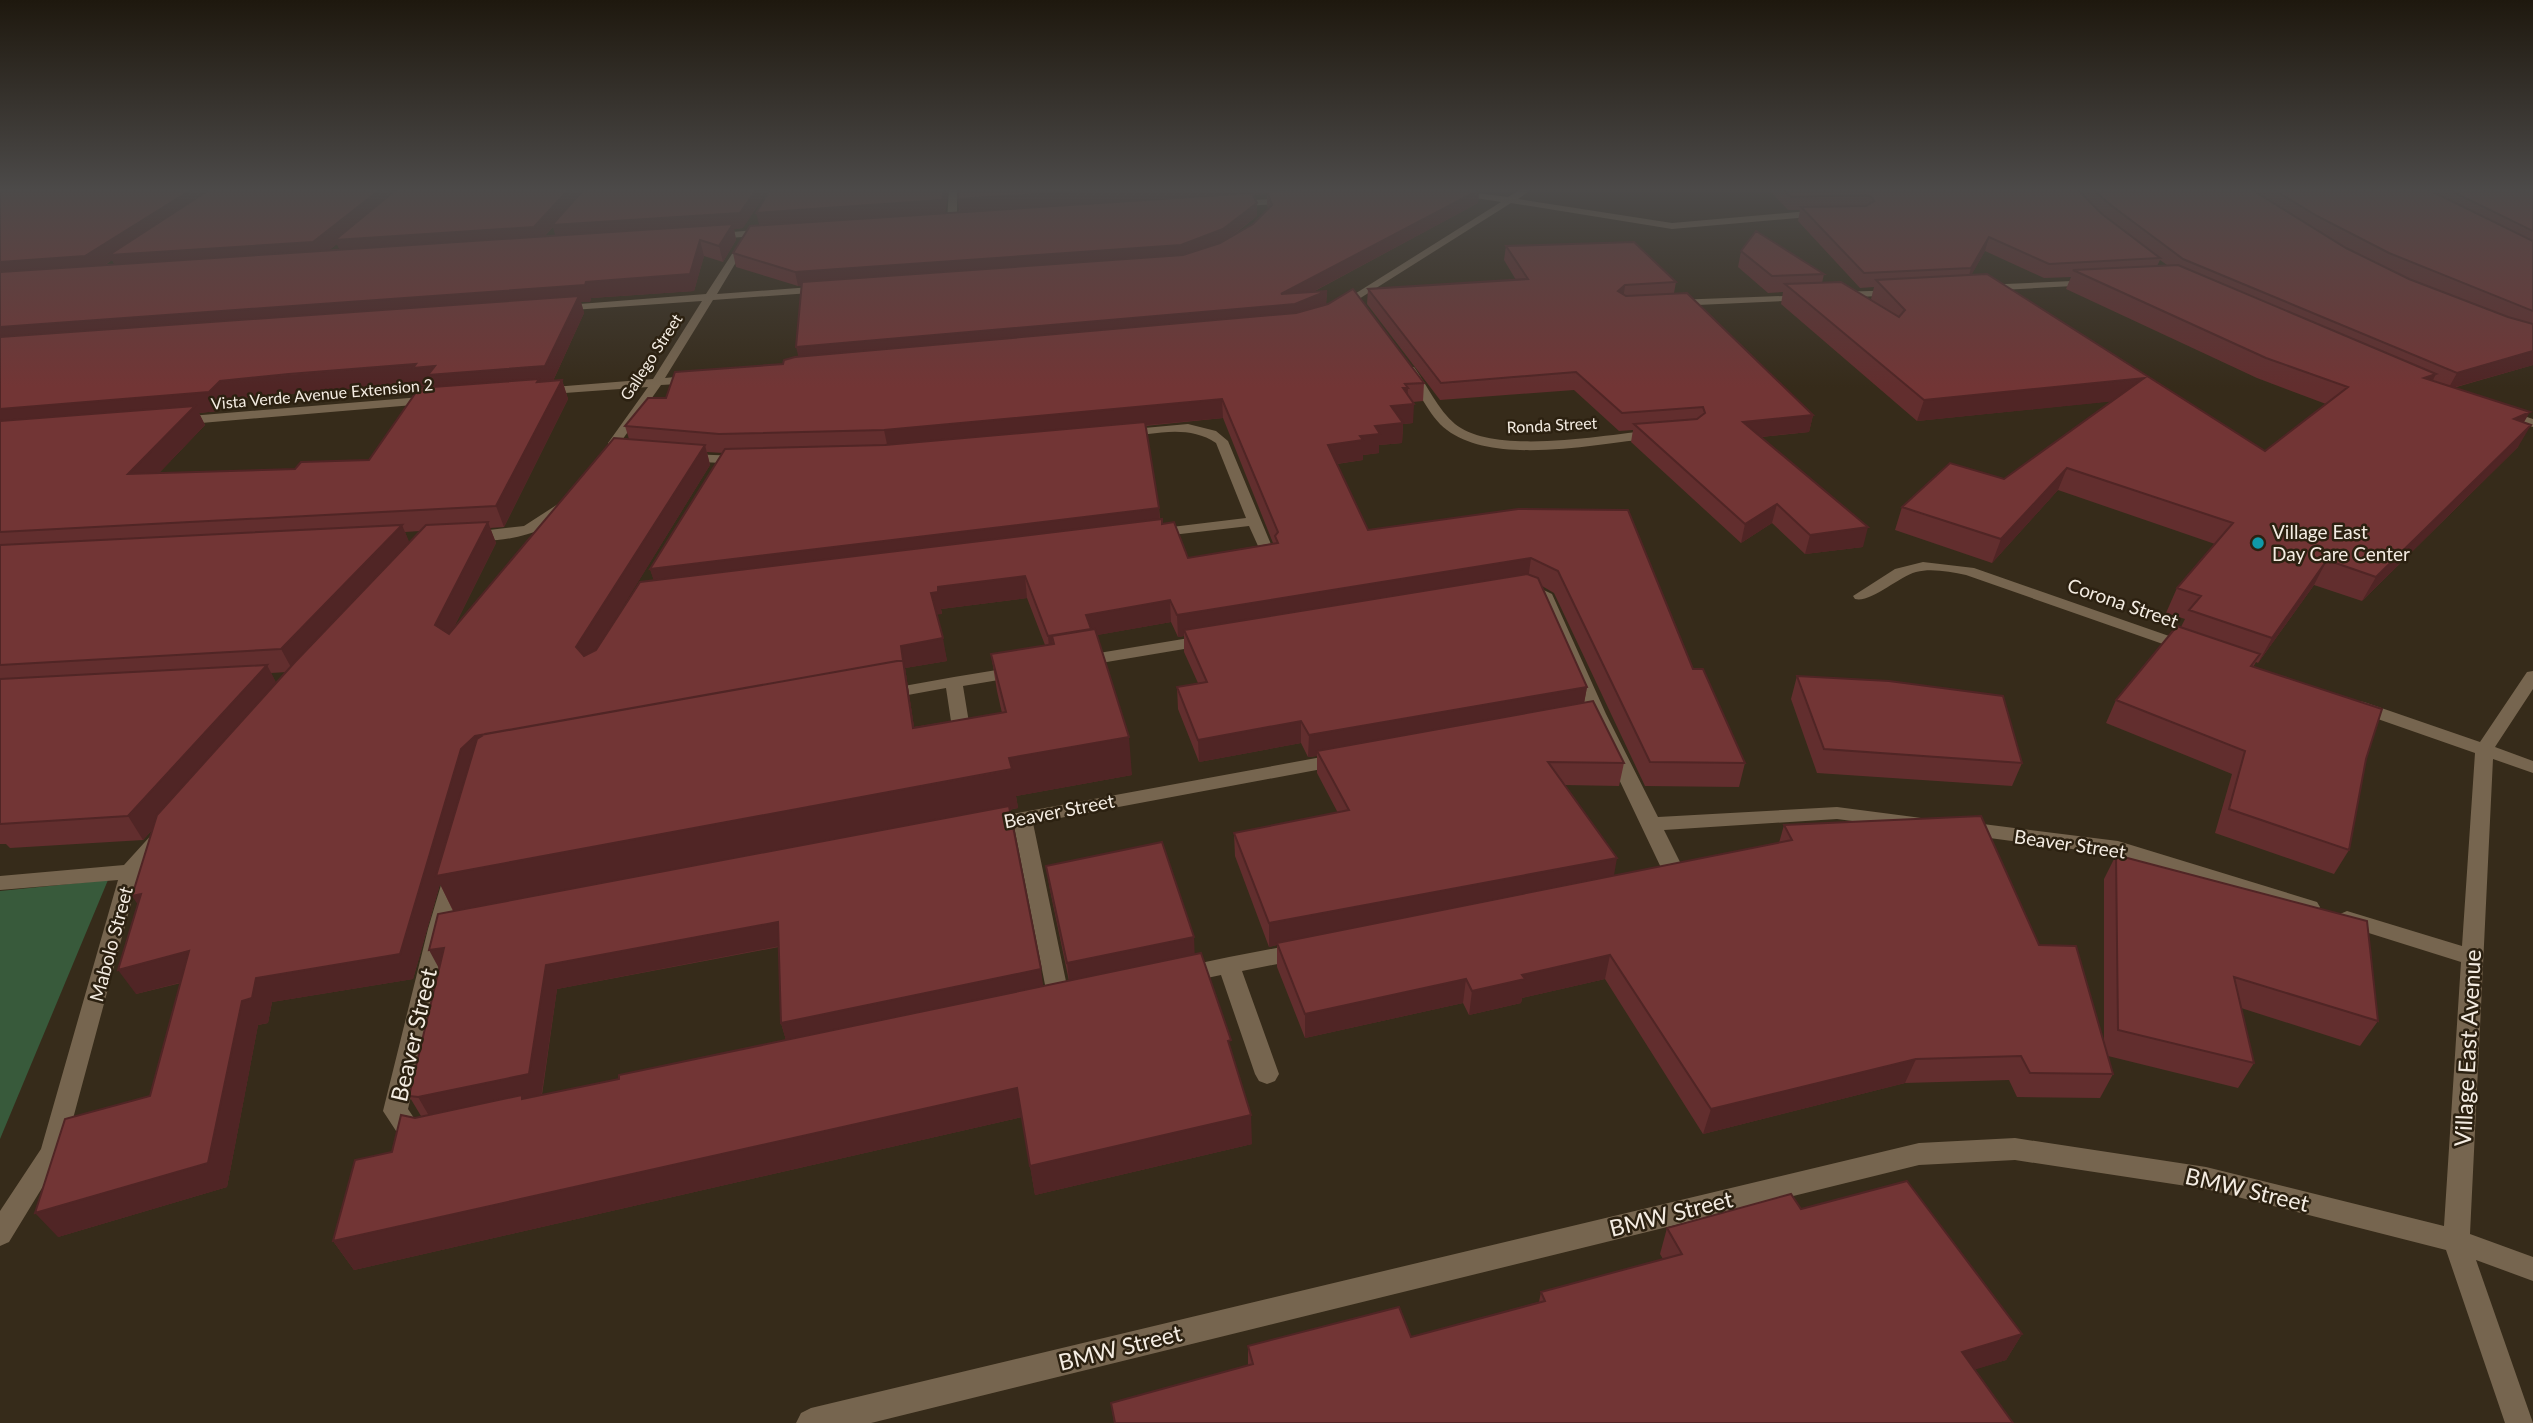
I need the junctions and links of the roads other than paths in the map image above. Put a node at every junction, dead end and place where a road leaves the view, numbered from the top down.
1 (736, 254) edge
2 (1430, 254) edge
3 (2104, 282) edge
4 (836, 288) edge
5 (1966, 289) edge
6 (1911, 291) edge
7 (1815, 296) edge
8 (1829, 296) edge
9 (711, 297) junction
10 (1664, 304) edge
11 (544, 309) edge
12 (1333, 311) edge
13 (1404, 361) edge
14 (712, 377) edge
15 (657, 382) junction
16 (534, 392) edge
17 (452, 399) edge
18 (2495, 411) edge
19 (164, 422) edge
20 (2533, 423) edge
21 (1667, 432) edge
22 (1108, 435) edge
23 (642, 454) edge
24 (669, 456) edge
25 (751, 460) edge
26 (569, 495) edge
27 (1256, 521) junction
28 (1133, 536) edge
29 (456, 537) edge
30 (1268, 554) edge
31 (1861, 596) dead end
32 (2207, 654) edge
33 (2533, 676) edge
34 (954, 682) junction
35 (2339, 700) edge
36 (964, 749) edge
37 (2484, 750) junction
38 (1363, 756) edge
39 (2533, 767) edge
40 (1022, 818) junction
41 (174, 821) edge
42 (1653, 824) junction
43 (968, 828) edge
44 (130, 872) junction
45 (0, 883) edge
46 (466, 924) edge
47 (439, 929) junction
48 (2474, 958) junction
49 (1229, 965) junction
50 (1059, 1001) junction
51 (1267, 1074) dead end
52 (0, 1234) edge
53 (2456, 1241) junction
54 (2533, 1269) edge
55 (811, 1423) edge
56 (2520, 1423) edge

1 - 9 street, Gallego Street
2 - 12 street
3 - 5 street
4 - 9 street
6 - 8 street
7 - 10 street
9 - 11 street
9 - 15 street, Gallego Street
13 - 21 street, Ronda Street
14 - 15 street
15 - 16 street
15 - 23 street, Gallego Street
17 - 19 street, Vista Verde Avenue Extension 2
18 - 20 street
22 - 27 street
24 - 25 street
26 - 29 street
27 - 28 street
27 - 30 street
31 - 32 street, Corona Street
33 - 37 street
34 - 36 street
34 - 42 street, Beaver Street
34 - 47 street, Beaver Street
35 - 37 street
37 - 39 street
37 - 48 street, Village East Avenue
38 - 40 street, Beaver Street
40 - 43 street, Beaver Street
40 - 50 street
41 - 44 street, Mabolo Street
42 - 48 street, Beaver Street
42 - 49 street, Beaver Street
44 - 45 street
44 - 52 street, Mabolo Street
46 - 47 street
47 - 50 street, Beaver Street
48 - 53 street, Village East Avenue
49 - 50 street, Beaver Street
49 - 51 street
53 - 54 street, BMW Street
53 - 55 street, BMW Street
53 - 56 street, Village East Avenue

